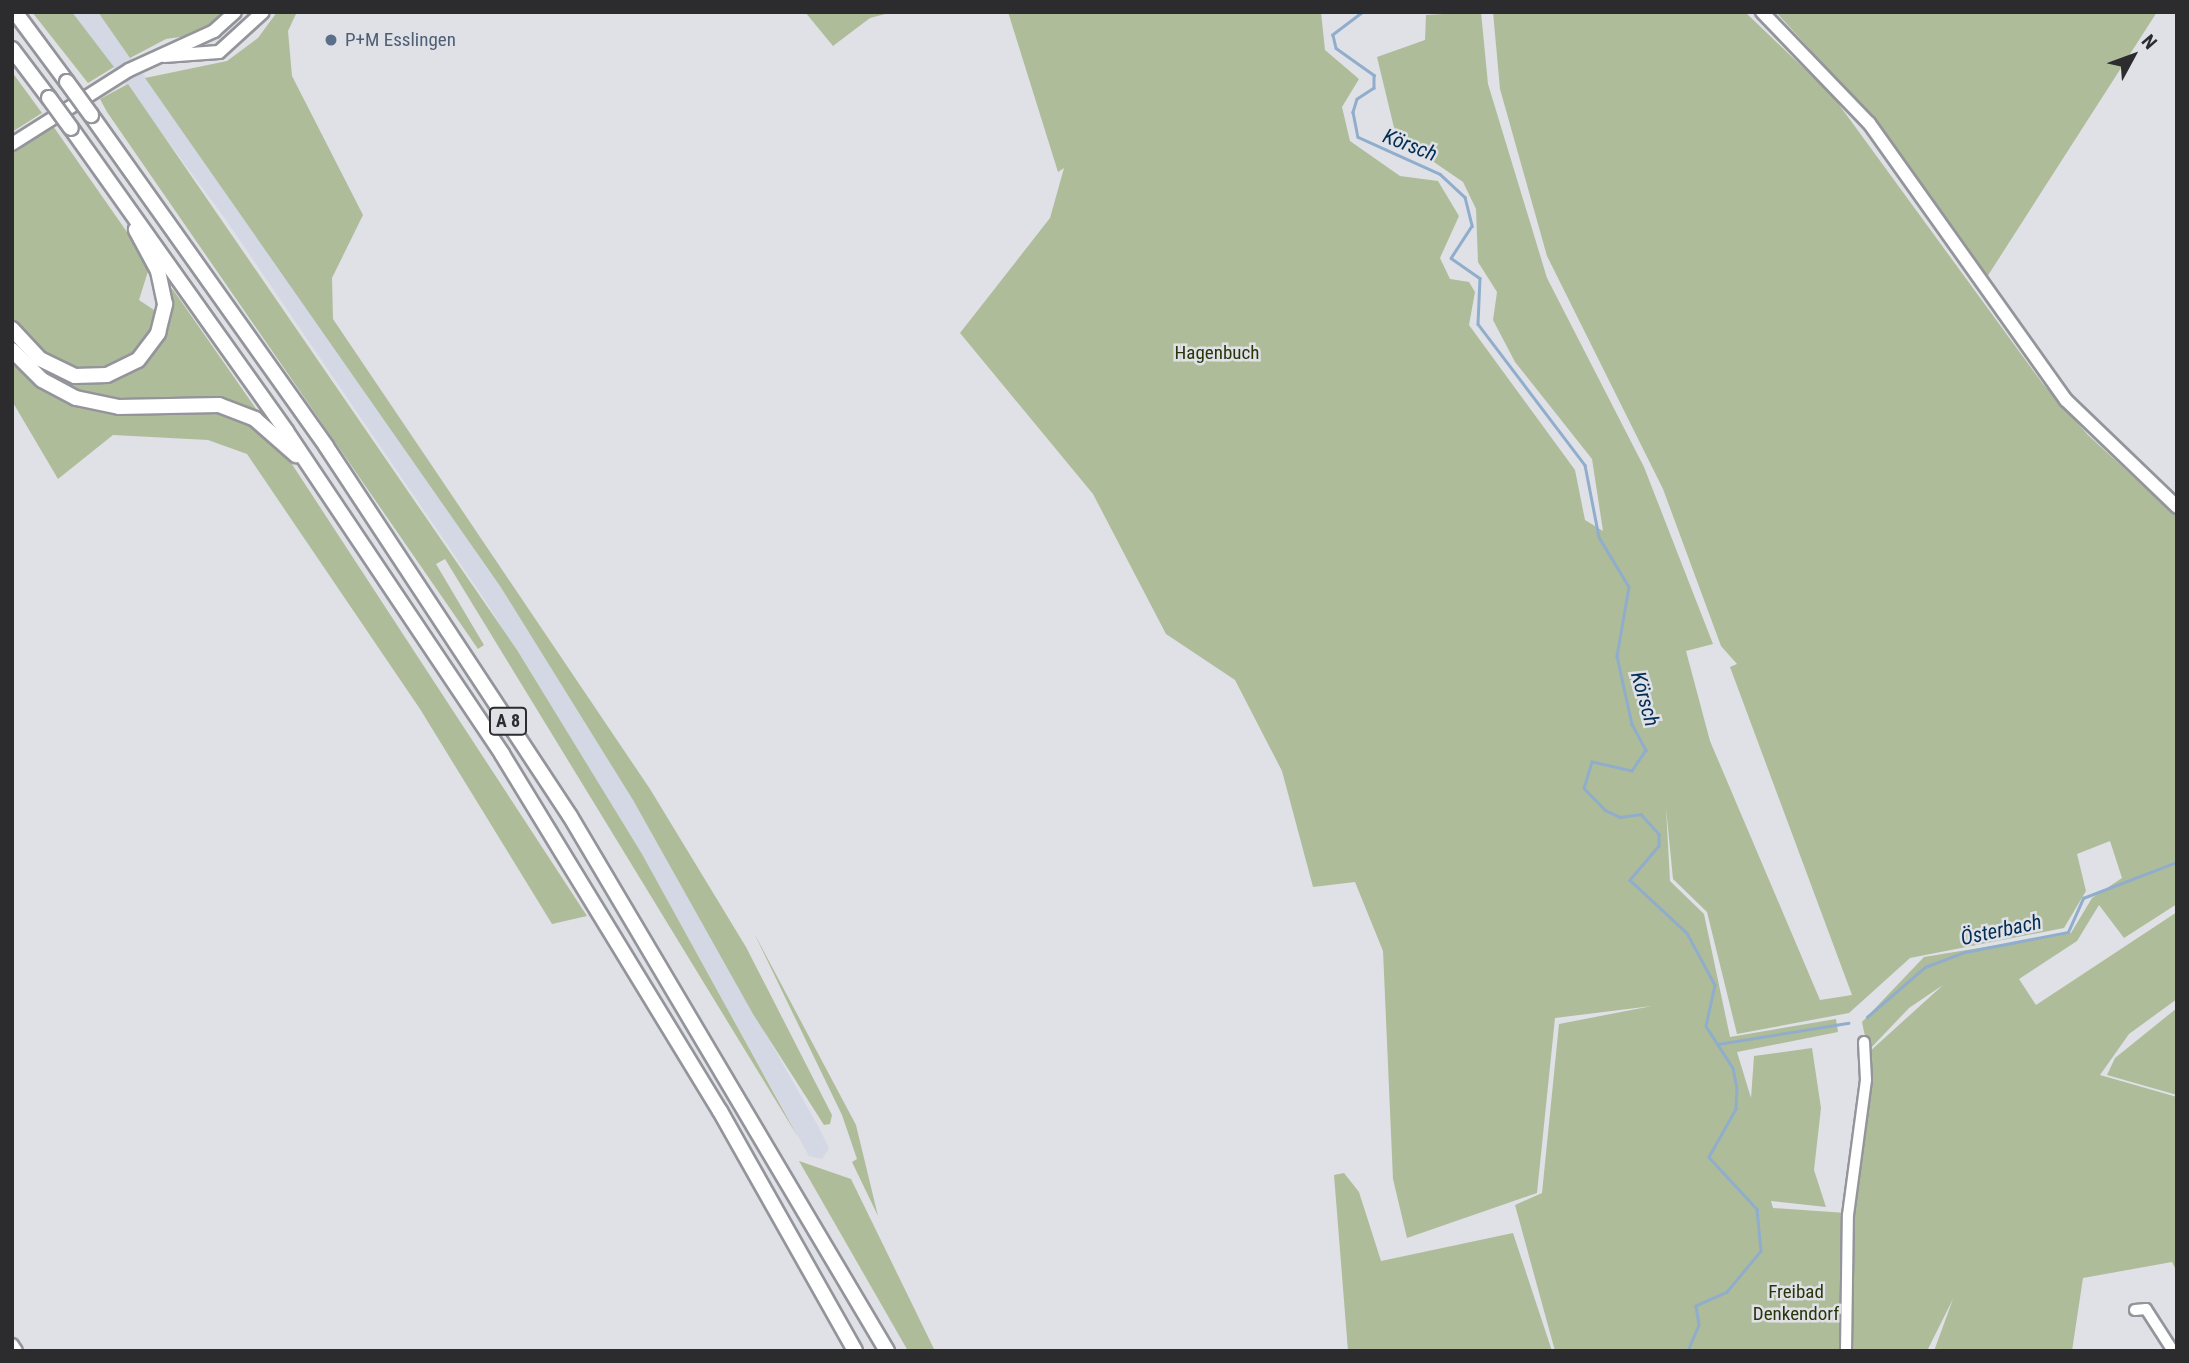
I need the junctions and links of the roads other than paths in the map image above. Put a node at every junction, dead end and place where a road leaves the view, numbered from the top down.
1 (15, 12) edge
2 (235, 12) edge
3 (263, 12) edge
4 (1762, 12) edge
5 (12, 48) edge
6 (163, 56) junction
7 (12, 144) edge
8 (119, 194) junction
9 (12, 329) edge
10 (12, 350) edge
11 (315, 472) junction
12 (2177, 507) edge
13 (1864, 1042) dead end
14 (2134, 1310) dead end
15 (12, 1345) edge
16 (16, 1351) edge
17 (855, 1351) edge
18 (887, 1351) edge
19 (1846, 1351) edge
20 (2174, 1351) edge

1 - 18 highway, A 8, bridge
2 - 6 main road
3 - 6 main road
4 - 12 main road
5 - 8 highway, A 8, bridge
6 - 7 main road
8 - 9 highway
8 - 11 highway, A 8
10 - 11 highway
11 - 17 highway, A 8
13 - 19 street
14 - 20 street
15 - 16 main road

